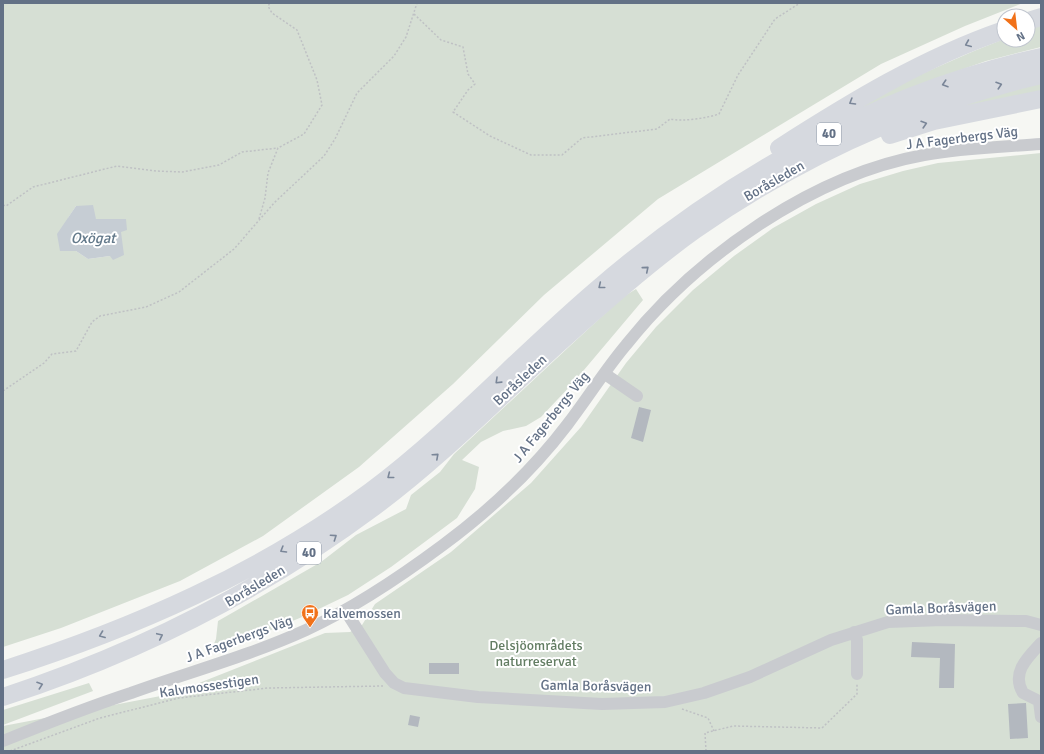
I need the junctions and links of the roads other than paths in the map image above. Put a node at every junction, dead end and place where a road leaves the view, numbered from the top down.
1 (996, 33) edge
2 (1041, 57) edge
3 (1041, 75) edge
4 (1041, 99) edge
5 (1022, 102) junction
6 (1041, 107) edge
7 (1041, 144) edge
8 (806, 162) junction
9 (686, 218) junction
10 (604, 374) junction
11 (637, 396) dead end
12 (345, 610) junction
13 (1041, 624) edge
14 (854, 632) junction
15 (1041, 643) edge
16 (3, 670) edge
17 (857, 674) road end
18 (3, 697) edge
19 (1041, 717) edge
20 (3, 741) edge

1 -> 9 highway
2 -> 9 highway, Boråsleden / 40
8 -> 3 highway, Boråsleden / 40
4 - 5 highway
5 - 6 street
8 -> 5 highway
7 - 10 street, J A Fagerbergs Väg
18 -> 8 highway, Boråsleden / 40
9 -> 16 highway, Boråsleden / 40
10 - 11 street
10 - 12 street, J A Fagerbergs Väg
12 - 14 street, Gamla Boråsvägen
12 - 20 street, J A Fagerbergs Väg
13 - 14 street, Gamla Boråsvägen
14 - 17 street
15 - 19 street

